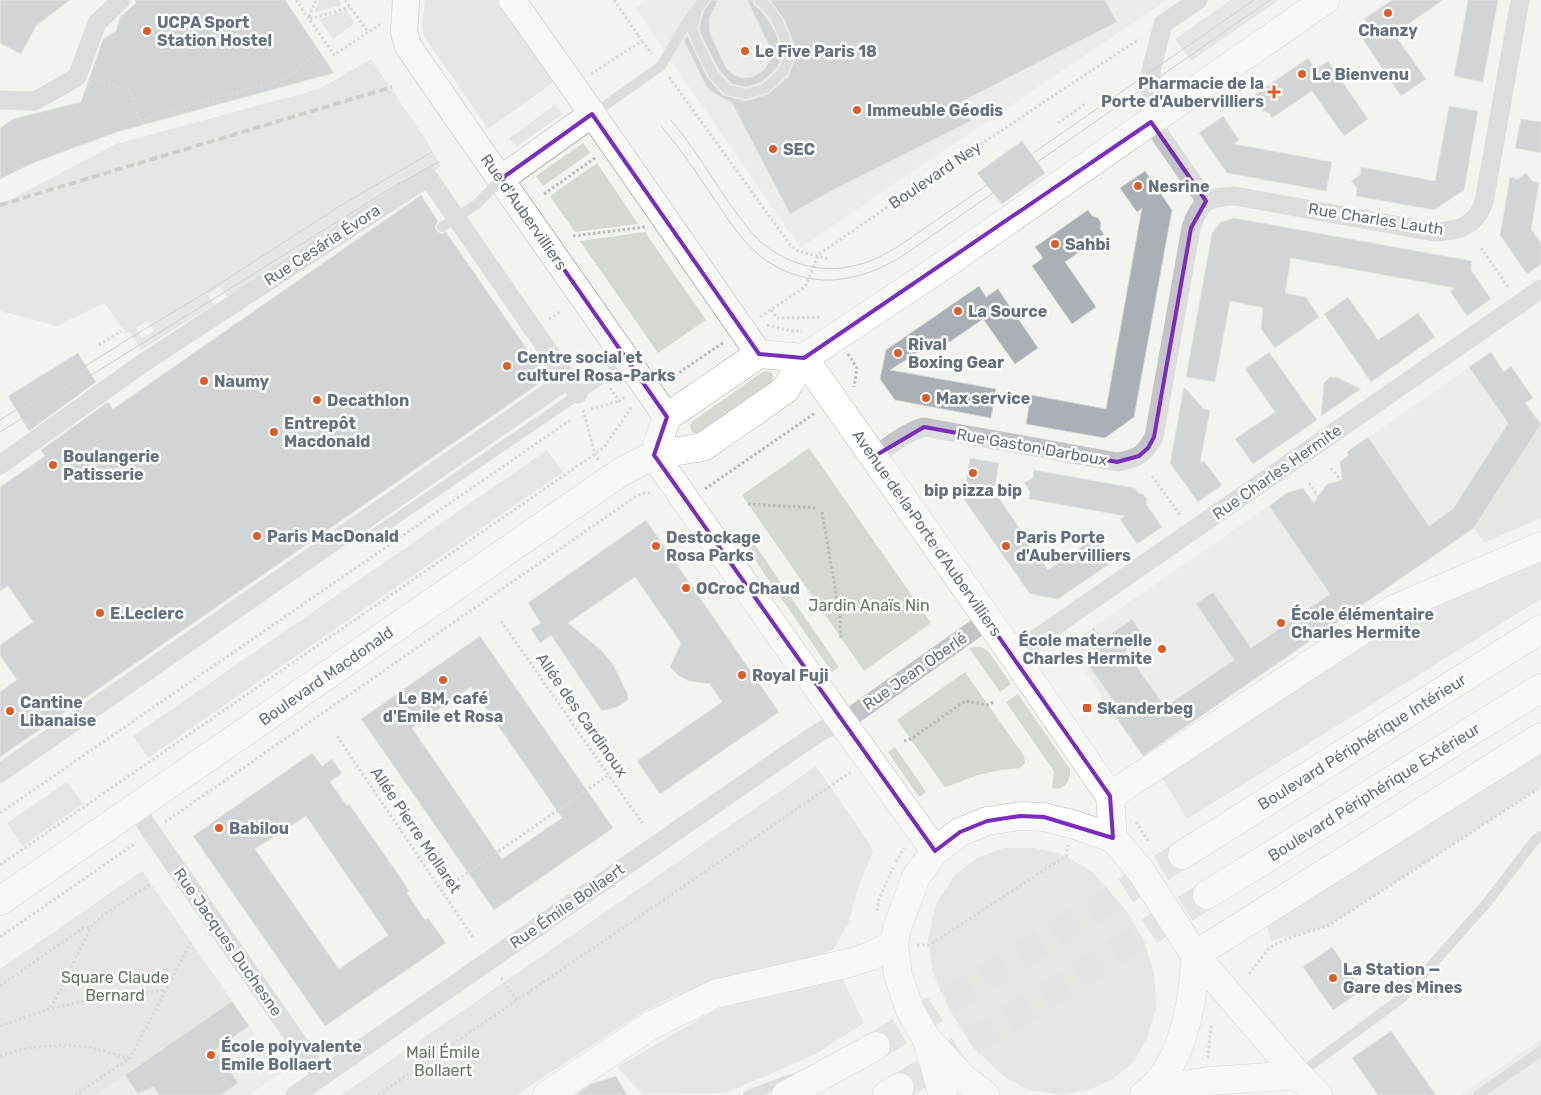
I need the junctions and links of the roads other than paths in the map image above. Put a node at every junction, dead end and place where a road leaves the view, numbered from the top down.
1 (120, 0) edge
2 (406, 0) edge
3 (512, 0) edge
4 (704, 0) edge
5 (710, 0) edge
6 (759, 0) edge
7 (1198, 0) edge
8 (1325, 0) edge
9 (1520, 0) edge
10 (0, 100) edge
11 (592, 114) junction
12 (1151, 122) junction
13 (500, 179) junction
14 (1206, 201) junction
15 (442, 227) dead end
16 (1541, 290) edge
17 (759, 354) junction
18 (804, 358) junction
19 (628, 361) junction
20 (576, 395) junction
21 (667, 416) junction
22 (654, 455) junction
23 (874, 457) junction
24 (0, 465) edge
25 (371, 536) dead end
26 (1541, 546) edge
27 (988, 620) junction
28 (1541, 629) edge
29 (1013, 655) junction
30 (1541, 688) edge
31 (842, 723) junction
32 (1541, 737) edge
33 (0, 773) edge
34 (1110, 796) junction
35 (134, 808) junction
36 (1072, 824) junction
37 (1541, 836) edge
38 (1113, 838) junction
39 (934, 851) junction
40 (1182, 855) tunnel mouth
41 (1207, 895) tunnel mouth
42 (0, 901) edge
43 (894, 944) junction
44 (1195, 955) junction
45 (926, 1038) junction
46 (876, 1046) joint
47 (1541, 1051) edge
48 (1298, 1075) junction
49 (322, 1076) junction
50 (1147, 1093) edge
51 (295, 1095) edge
52 (547, 1095) edge
53 (748, 1095) edge
54 (786, 1095) edge
55 (943, 1095) edge
56 (985, 1095) edge
57 (1318, 1095) edge
58 (1478, 1095) edge

1 - 10 street
2 - 13 main road, Rue d'Aubervilliers, bridge
3 - 11 main road, bridge
4 - 6 lane
5 - 11 lane
7 - 12 street
8 - 12 main road
9 - 14 street, Rue Charles Lauth
11 - 13 main road
11 - 17 main road
12 - 14 street
12 - 18 main road
13 - 15 lane, bridge
13 - 19 main road, Rue d'Aubervilliers
14 - 23 street, Rue Gaston Darboux
16 - 29 street, Rue Charles Hermite
17 - 18 main road
17 - 21 main road
18 - 22 main road, Boulevard Macdonald
18 - 23 main road, Avenue de la Porte d'Aubervilliers
19 - 20 lane
19 - 21 main road, Rue d'Aubervilliers
20 - 24 street, Rue Cesária Évora
20 - 25 lane
20 - 33 street
21 - 22 main road
22 - 31 main road
22 - 35 main road, Boulevard Macdonald
23 - 27 main road, Avenue de la Porte d'Aubervilliers
26 - 34 main road
27 - 29 main road, Avenue de la Porte d'Aubervilliers
27 - 31 street, Rue Jean Oberlé
28 - 40 main road, Boulevard Périphérique Intérieur
29 - 34 main road, Avenue de la Porte d'Aubervilliers
30 - 41 main road, Boulevard Périphérique Extérieur
31 - 39 main road
31 - 49 street, Rue Émile Bollaert
32 - 44 main road
34 - 36 main road
34 - 38 main road
35 - 42 main road, Boulevard Macdonald
35 - 49 street, Rue Jacques Duchesne
36 - 38 main road
36 - 39 main road
37 - 48 lane
38 - 44 main road
39 - 43 main road
43 - 45 main road
43 - 52 main road
44 - 48 main road
44 - 50 main road
45 - 55 main road
45 - 56 main road
46 - 53 lane
46 - 54 main road
47 - 58 lane
48 - 50 main road
48 - 57 main road
49 - 51 street, Rue Émile Bollaert

